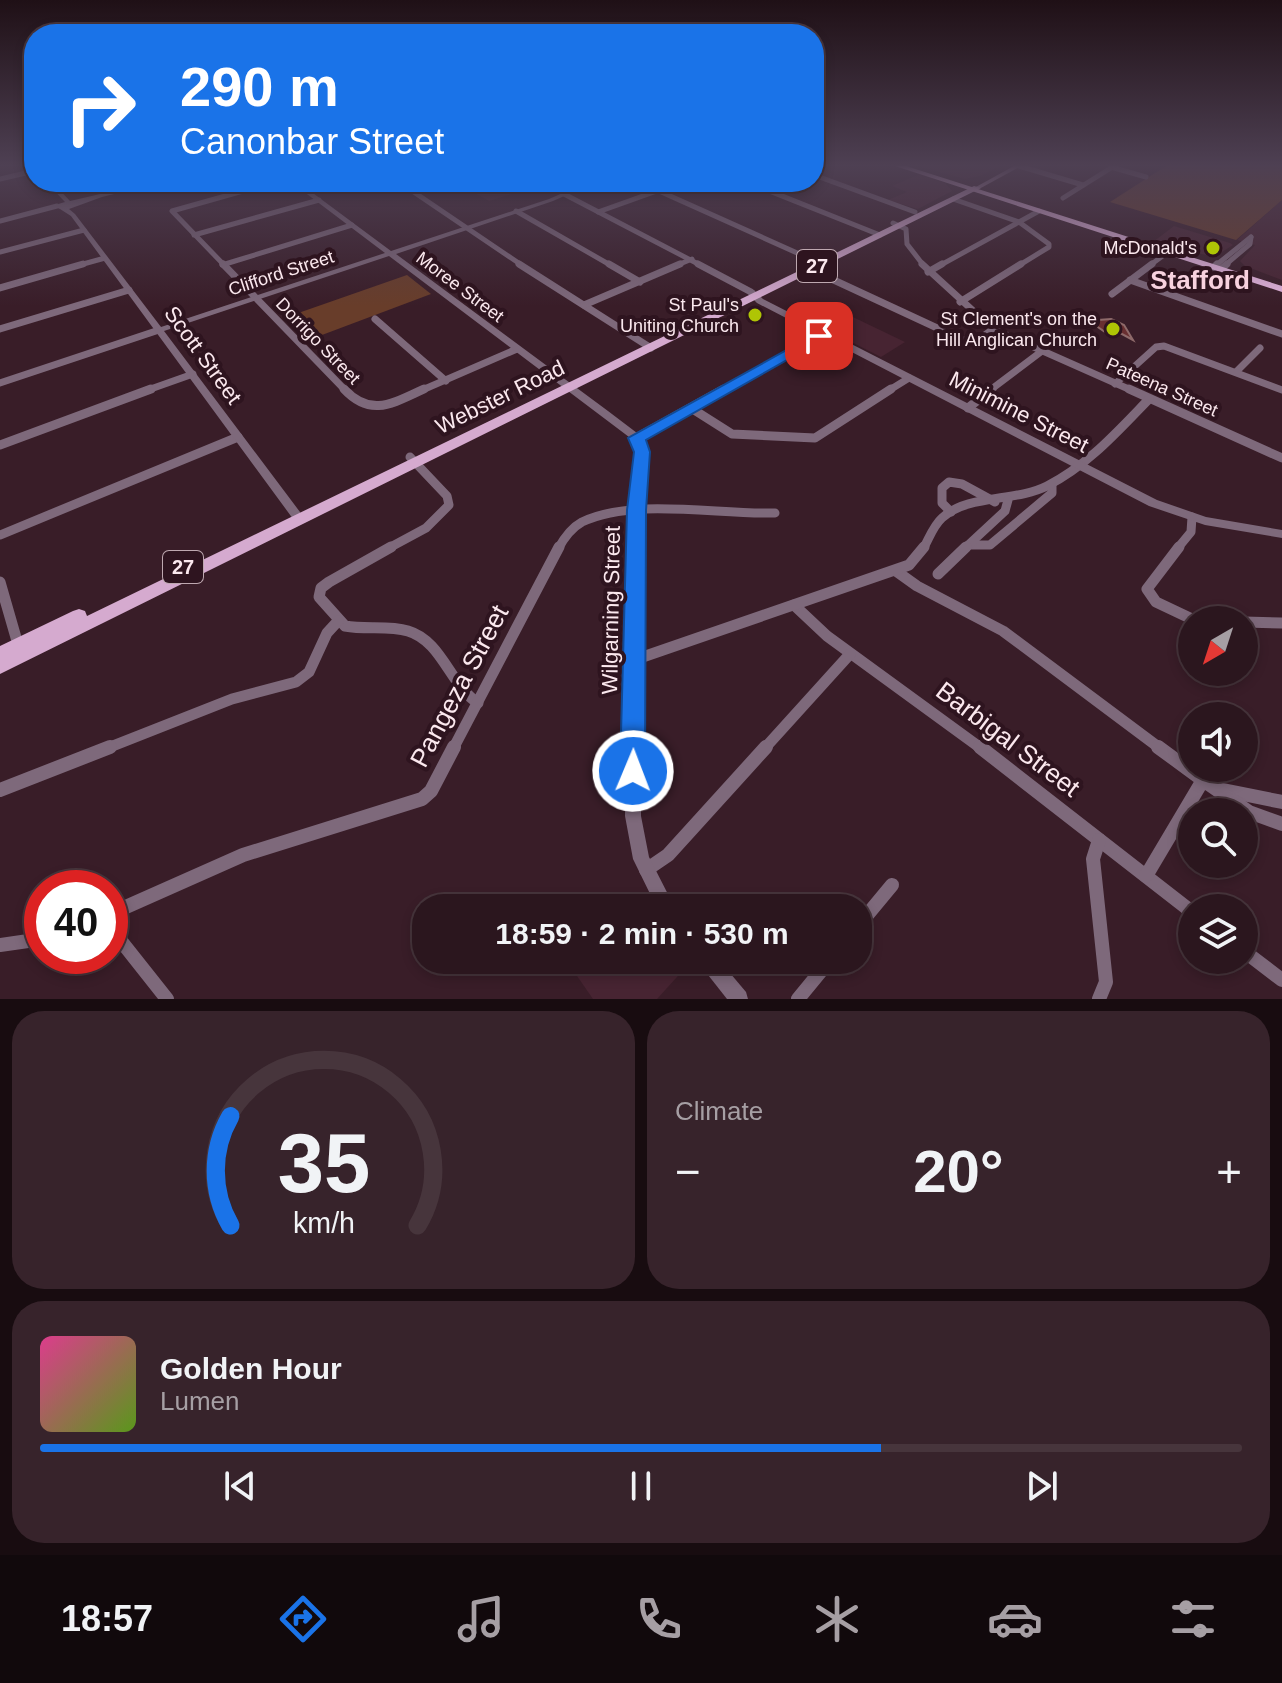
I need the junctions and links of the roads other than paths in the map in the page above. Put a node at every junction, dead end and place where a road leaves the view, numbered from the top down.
1 (33, 213) edge
2 (71, 213) edge
3 (175, 213) edge
4 (274, 213) edge
5 (336, 213) edge
6 (445, 213) edge
7 (511, 213) edge
8 (519, 213) edge
9 (599, 213) edge
10 (705, 213) edge
11 (824, 213) edge
12 (914, 213) edge
13 (920, 213) edge
14 (1003, 213) edge
15 (1036, 213) edge
16 (1044, 213) edge
17 (1052, 213) edge
18 (0, 221) edge
19 (1019, 222) junction
20 (896, 224) junction
21 (352, 225) junction
22 (467, 227) junction
23 (84, 230) junction
24 (877, 234) junction
25 (194, 235) junction
26 (0, 252) edge
27 (1168, 252) junction
28 (389, 254) junction
29 (105, 258) junction
30 (692, 259) junction
31 (1222, 264) junction
32 (222, 265) junction
33 (813, 265) junction
34 (928, 272) junction
35 (1130, 280) junction
36 (640, 282) junction
37 (1282, 287) edge
38 (0, 288) edge
39 (129, 290) junction
40 (755, 293) junction
41 (1112, 294) dead end
42 (255, 298) junction
43 (960, 302) junction
44 (584, 305) junction
45 (375, 319) dead end
46 (0, 329) edge
47 (993, 329) junction
48 (159, 330) junction
49 (824, 334) junction
50 (1282, 334) edge
51 (648, 346) junction
52 (1260, 348) dead end
53 (517, 349) junction
54 (1042, 351) junction
55 (1236, 372) junction
56 (193, 374) junction
57 (909, 378) junction
58 (446, 381) junction
59 (0, 383) edge
60 (1115, 384) junction
61 (566, 385) junction
62 (1282, 390) edge
63 (1149, 399) junction
64 (691, 408) junction
65 (968, 408) junction
66 (238, 437) junction
67 (636, 438) junction
68 (0, 445) edge
69 (1282, 458) edge
70 (413, 460) junction
71 (1078, 465) junction
72 (1052, 484) junction
73 (1008, 500) junction
74 (995, 502) junction
75 (636, 510) junction
76 (951, 512) junction
77 (775, 513) dead end
78 (297, 516) junction
79 (1192, 517) junction
80 (1282, 534) edge
81 (0, 535) edge
82 (969, 545) junction
83 (896, 571) junction
84 (938, 574) dead end
85 (0, 582) edge
86 (794, 605) junction
87 (1178, 612) edge
88 (338, 621) junction
89 (1258, 622) edge
90 (1282, 623) edge
91 (20, 650) junction
92 (0, 654) edge
93 (850, 654) junction
94 (634, 660) junction
95 (0, 666) edge
96 (478, 703) junction
97 (1178, 761) edge
98 (1202, 782) edge
99 (1206, 782) edge
100 (0, 790) edge
101 (1220, 790) junction
102 (1282, 802) edge
103 (1282, 824) edge
104 (1099, 840) junction
105 (646, 870) junction
106 (1146, 876) junction
107 (892, 885) dead end
108 (659, 894) edge
109 (1178, 901) edge
110 (128, 906) edge
111 (872, 909) edge
112 (24, 942) edge
113 (0, 945) edge
114 (128, 950) edge
115 (1258, 962) edge
116 (718, 974) edge
117 (819, 974) edge
118 (1282, 980) edge
119 (167, 999) edge
120 (739, 999) edge
121 (798, 999) edge
122 (1099, 999) edge

1 - 18 street
2 - 23 street, Scott Street
3 - 25 street, Dorrigo Street
4 - 25 street
5 - 21 street, Moree Street
6 - 22 street
7 - 22 street, Clifford Street
8 - 36 street
9 - 30 street
10 - 33 street
11 - 24 street
12 - 20 main road, Webster Road / 27
13 - 20 main road, Webster Road / 27
14 - 19 street
15 - 19 street
16 - 27 highway
17 - 31 highway
19 - 34 street
19 - 43 street
20 - 24 main road, Webster Road / 27
20 - 34 street, Pateena Street
21 - 28 street, Moree Street
21 - 32 street
22 - 28 street, Clifford Street
22 - 44 street
23 - 26 street
23 - 29 street, Scott Street
24 - 33 main road, Webster Road / 27
25 - 32 street, Dorrigo Street
27 - 31 highway
27 - 35 street
28 - 42 street, Clifford Street
28 - 53 street, Moree Street
29 - 38 street
29 - 39 street, Scott Street
30 - 36 street
30 - 40 street
31 - 37 highway
31 - 37 highway
32 - 42 street, Dorrigo Street
33 - 40 main road, Webster Road / 27
33 - 47 street
34 - 43 street, Pateena Street
35 - 41 street
35 - 50 street
36 - 44 street
39 - 46 street
39 - 48 street, Scott Street
40 - 49 street, Minimine Street
40 - 51 main road, Webster Road / 27
42 - 48 street, Clifford Street
42 - 58 street, Dorrigo Street
43 - 47 street, Pateena Street
44 - 51 street
45 - 58 street
47 - 54 street, Pateena Street
48 - 56 street, Scott Street
48 - 59 street
49 - 57 street, Minimine Street
49 - 64 street
51 - 61 main road, Webster Road / 27
52 - 55 street
53 - 58 street, Dorrigo Street
53 - 61 street, Moree Street
54 - 60 street, Pateena Street
54 - 65 street
55 - 60 street
55 - 62 street
56 - 66 street, Scott Street
56 - 68 street
57 - 64 street
57 - 65 street, Minimine Street
60 - 63 street, Pateena Street
61 - 67 street
61 - 70 main road, Webster Road / 27
63 - 69 street, Pateena Street
63 - 71 street
64 - 67 street
65 - 71 street, Minimine Street
66 - 78 street, Scott Street
66 - 81 street
67 - 75 street, Wilgarning Street
70 - 78 main road, Webster Road / 27
70 - 88 street
71 - 72 street
71 - 79 street, Minimine Street
72 - 73 street
72 - 82 street
73 - 74 street
73 - 82 street
74 - 76 street
74 - 76 street
75 - 77 street, Pangeza Street
75 - 94 street, Wilgarning Street
75 - 96 street, Pangeza Street
76 - 83 street
78 - 91 main road, Webster Road / 27
79 - 80 street, Minimine Street
79 - 87 street
82 - 84 street
83 - 86 street
83 - 97 street
85 - 91 street
86 - 93 street, Barbigal Street
86 - 94 street
88 - 96 street
88 - 100 street
89 - 90 street
91 - 92 main road, Webster Road / 27
91 - 95 main road, Webster Road / 27
93 - 104 street, Barbigal Street
93 - 105 street
94 - 105 street, Wilgarning Street
96 - 110 street, Pangeza Street
98 - 106 street
99 - 101 street
101 - 102 street
101 - 103 street
104 - 106 street, Barbigal Street
104 - 122 street
105 - 108 street, Wilgarning Street
106 - 109 street, Barbigal Street
107 - 111 street
112 - 113 street
114 - 119 street
115 - 118 street
116 - 120 street
117 - 121 street

